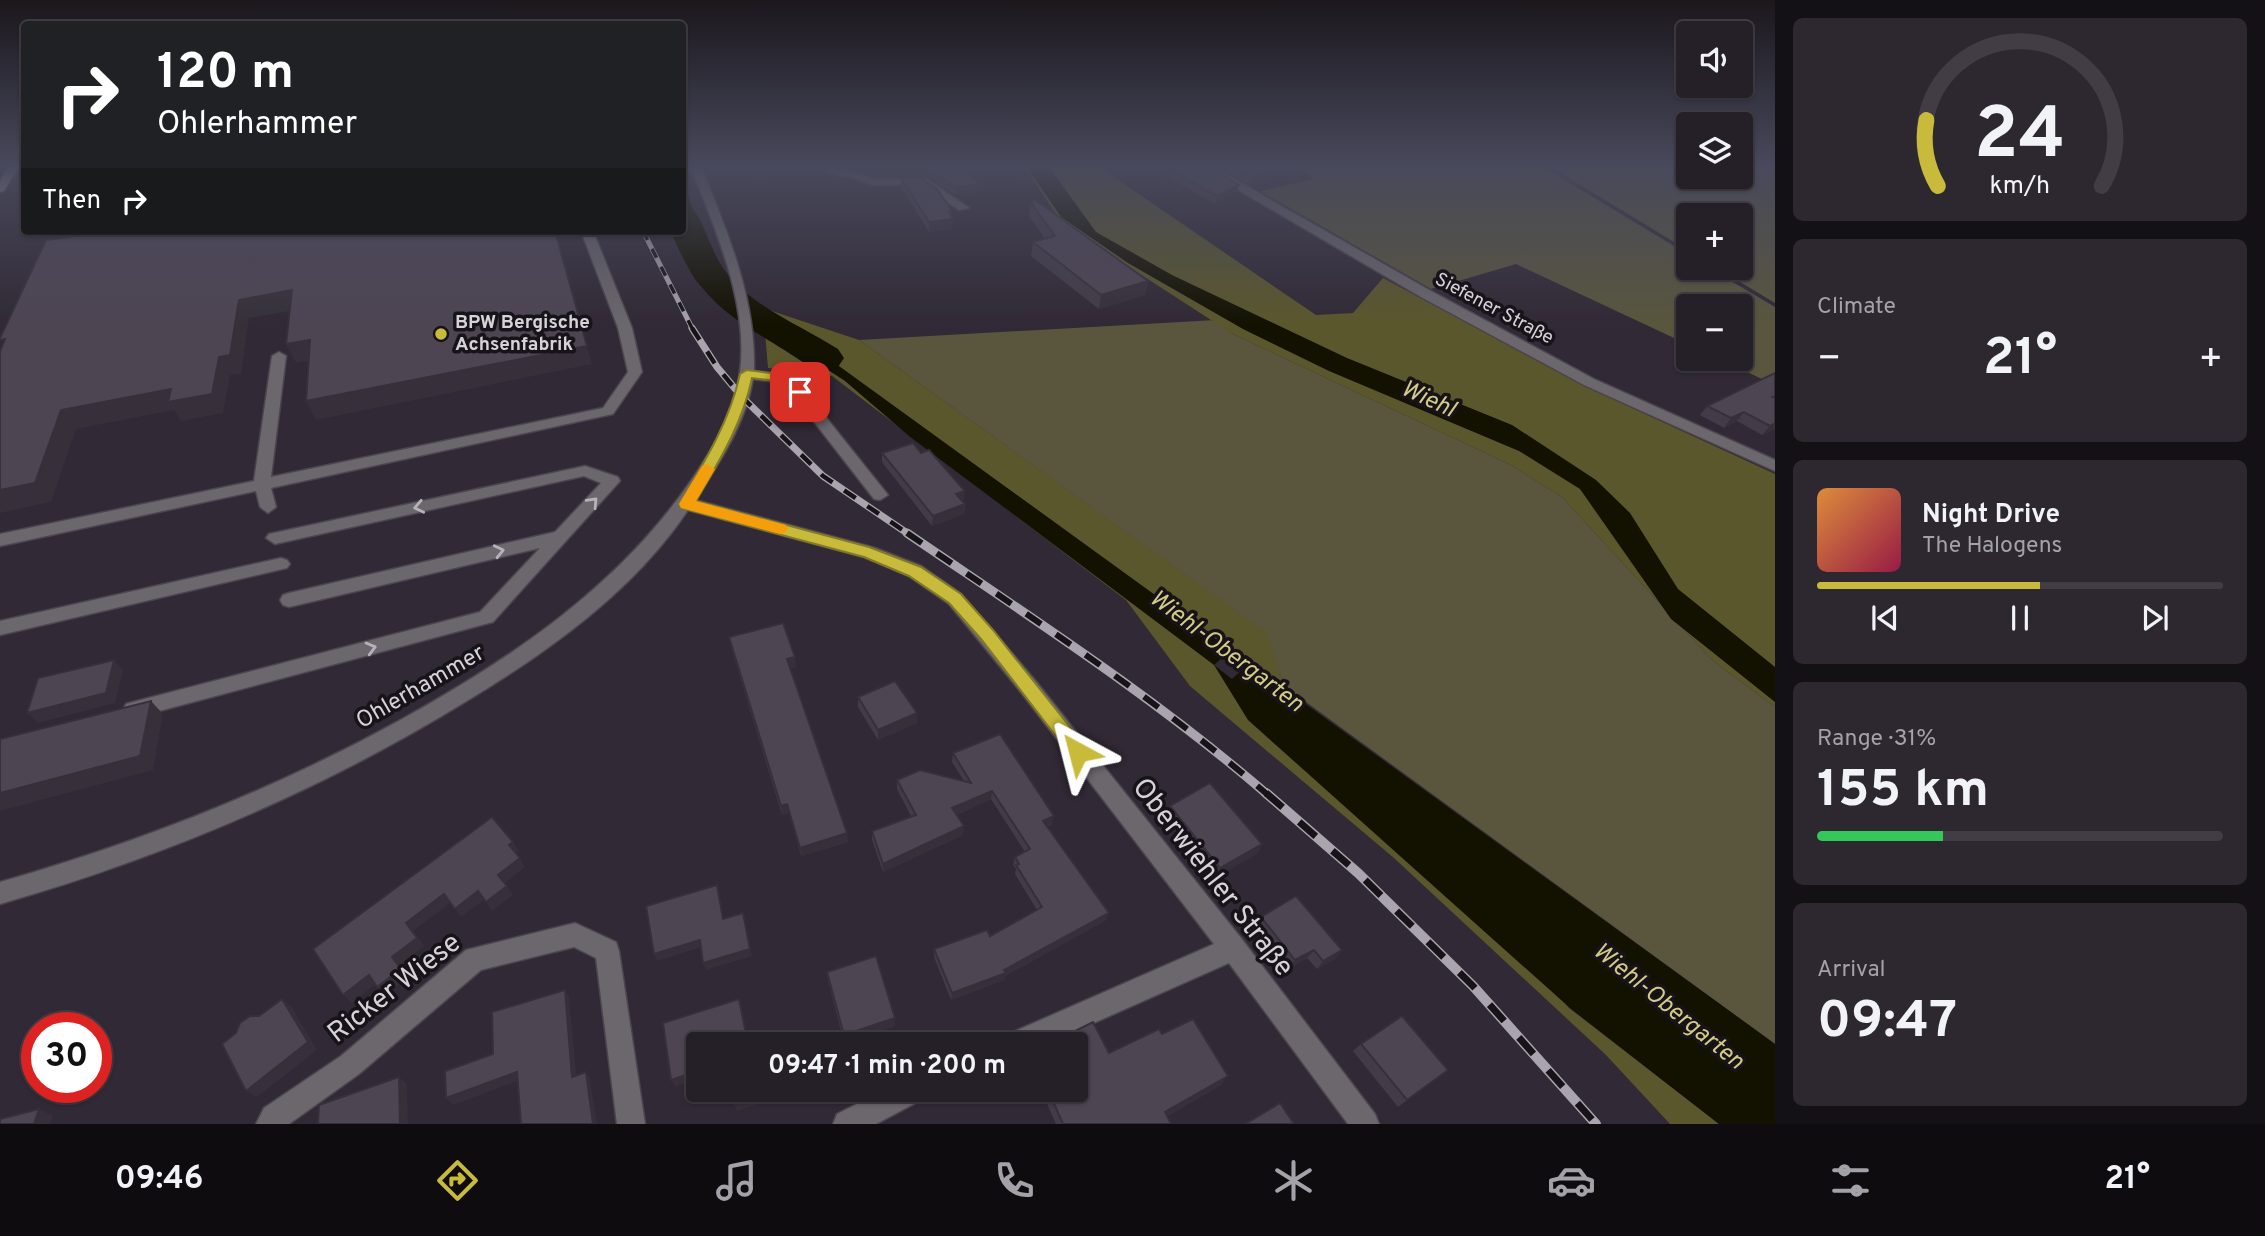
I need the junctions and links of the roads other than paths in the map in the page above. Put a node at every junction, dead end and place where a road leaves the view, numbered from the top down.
1 (714, 219) edge
2 (1296, 219) edge
3 (589, 235) edge
4 (279, 356) dead end
5 (747, 374) junction
6 (1775, 466) edge
7 (262, 484) junction
8 (880, 495) dead end
9 (687, 504) junction
10 (268, 507) dead end
11 (560, 537) junction
12 (275, 538) dead end
13 (0, 540) edge
14 (281, 564) dead end
15 (289, 600) dead end
16 (0, 628) edge
17 (119, 713) edge
18 (0, 892) edge
19 (1232, 947) junction
20 (1043, 1032) edge
21 (890, 1102) edge
22 (270, 1124) edge
23 (631, 1124) edge
24 (847, 1124) edge
25 (1365, 1124) edge

1 - 5 street, Ohlerhammer
2 - 6 street, Siefener Straße
3 - 7 street
4 - 7 street
5 - 8 street
5 - 9 street, Ohlerhammer
7 - 10 street
7 - 13 street
9 - 18 street, Ohlerhammer
9 - 19 street, Oberwiehler Straße
11 -> 12 street
15 -> 11 street
17 -> 11 street
14 - 16 street
19 - 20 street
19 - 25 street, Oberwiehler Straße
21 - 24 street
22 - 23 street, Ricker Wiese

